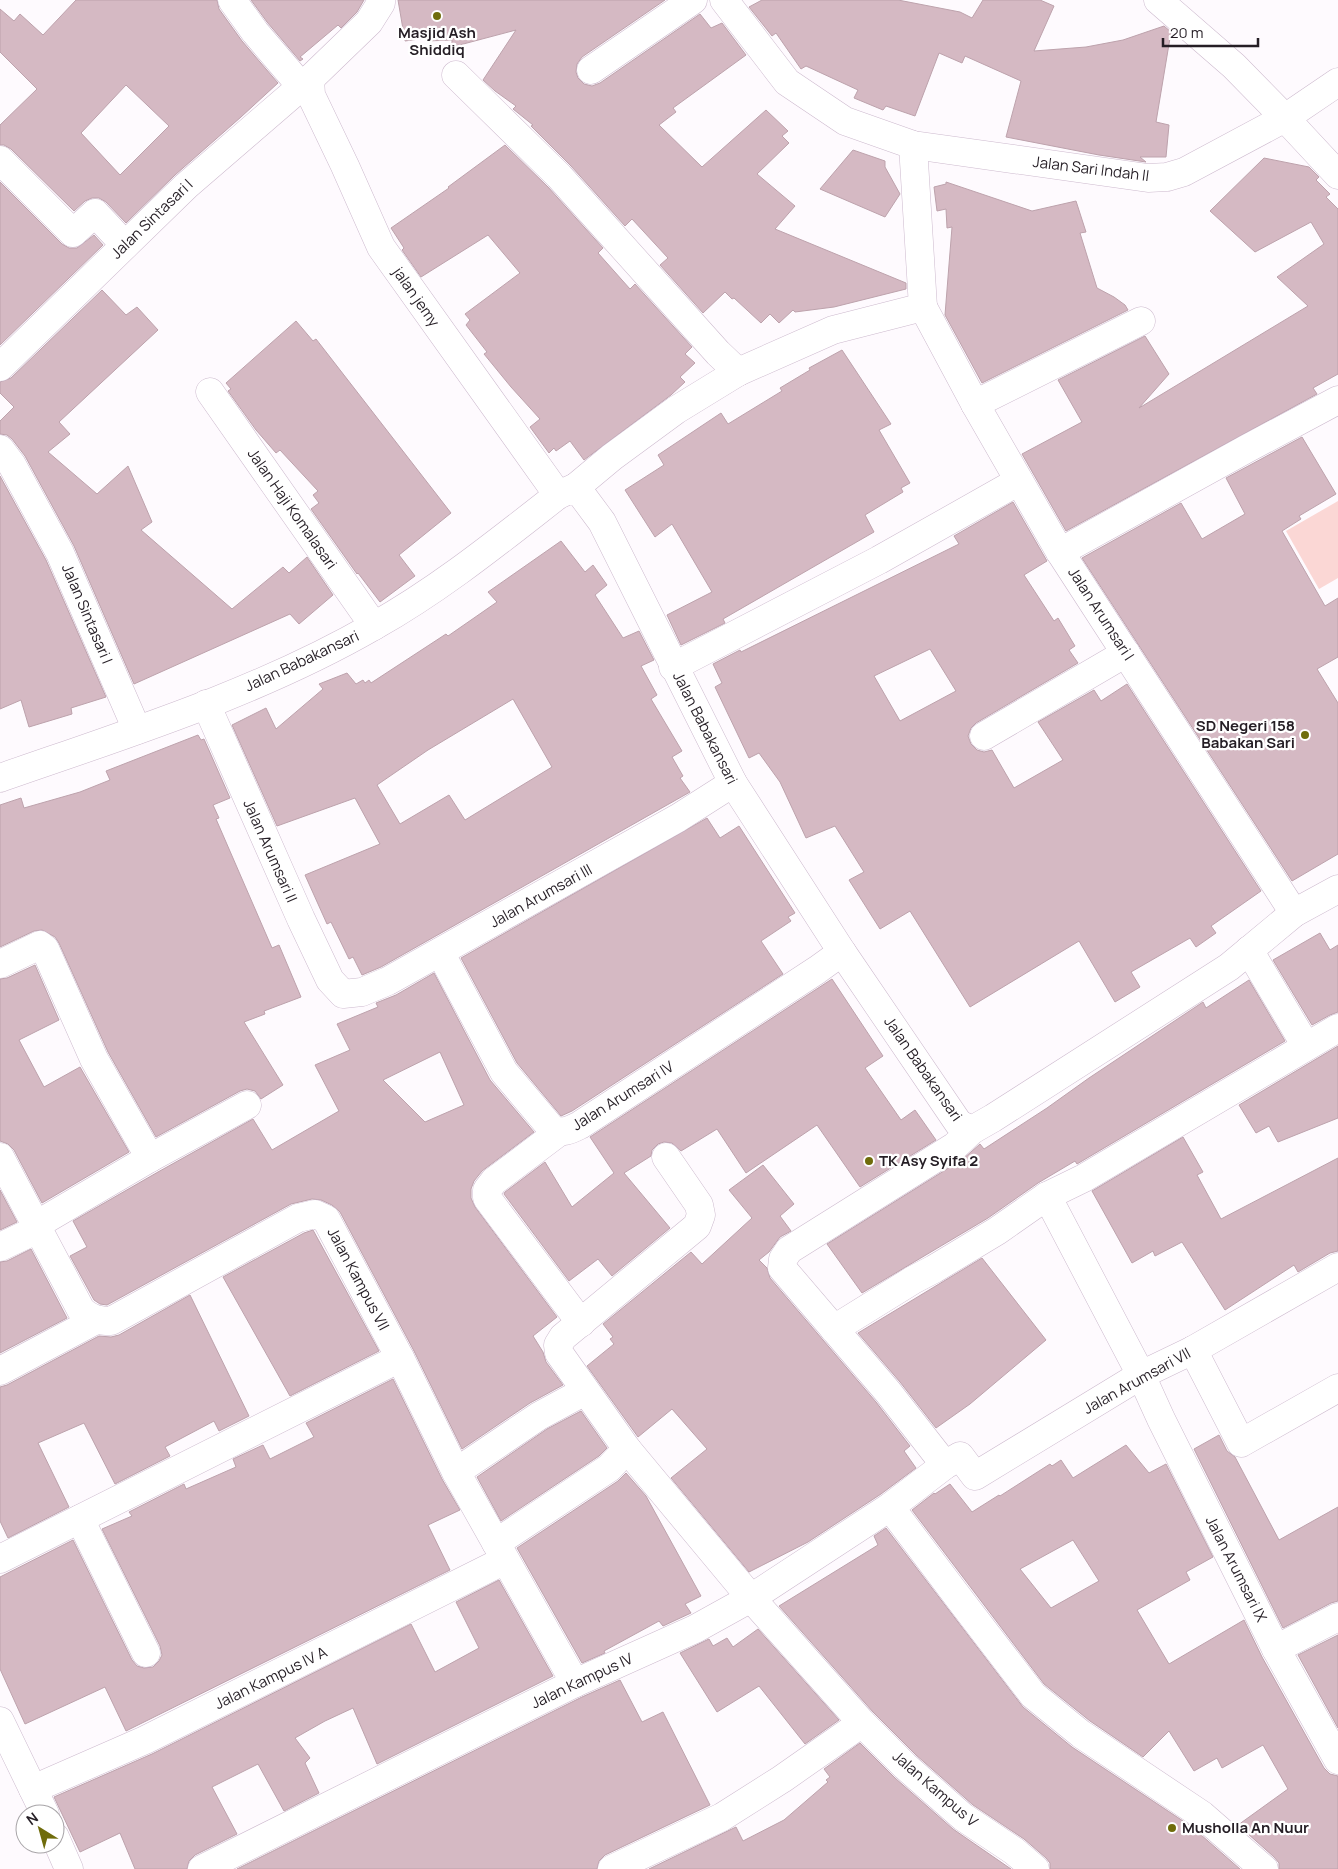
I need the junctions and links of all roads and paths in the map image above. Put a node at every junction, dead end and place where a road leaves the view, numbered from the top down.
1 (232, 0) edge
2 (381, 0) edge
3 (693, 0) edge
4 (724, 0) edge
5 (1158, 0) edge
6 (591, 70) dead end
7 (456, 75) dead end
8 (1338, 82) edge
9 (306, 83) junction
10 (1285, 118) junction
11 (914, 145) junction
12 (2, 165) edge
13 (1338, 176) edge
14 (125, 245) junction
15 (923, 307) junction
16 (1141, 321) dead end
17 (0, 367) edge
18 (738, 372) junction
19 (210, 392) dead end
20 (1338, 400) edge
21 (975, 404) junction
22 (0, 449) edge
23 (1019, 481) junction
24 (567, 491) junction
25 (1060, 552) junction
26 (374, 626) junction
27 (1126, 653) junction
28 (673, 667) junction
29 (206, 704) junction
30 (137, 730) junction
31 (984, 736) dead end
32 (0, 778) edge
33 (733, 783) junction
34 (1338, 889) edge
35 (1294, 913) junction
36 (1250, 950) junction
37 (440, 952) junction
38 (842, 952) junction
39 (0, 964) edge
40 (343, 994) joint
41 (1338, 1028) edge
42 (1306, 1046) junction
43 (246, 1105) dead end
44 (972, 1130) junction
45 (559, 1132) junction
46 (0, 1157) edge
47 (666, 1157) dead end
48 (150, 1158) junction
49 (1047, 1196) junction
50 (37, 1227) junction
51 (0, 1247) edge
52 (1338, 1266) edge
53 (96, 1320) junction
54 (581, 1323) junction
55 (834, 1329) junction
56 (1193, 1350) junction
57 (400, 1358) junction
58 (0, 1371) edge
59 (1141, 1375) junction
60 (1338, 1388) edge
61 (585, 1391) junction
62 (627, 1449) junction
63 (945, 1465) junction
64 (456, 1472) junction
65 (890, 1507) junction
66 (80, 1519) junction
67 (500, 1551) junction
68 (0, 1559) edge
69 (751, 1598) junction
70 (1338, 1617) edge
71 (1276, 1650) junction
72 (146, 1653) dead end
73 (574, 1683) junction
74 (0, 1721) edge
75 (862, 1723) junction
76 (7, 1751) edge
77 (1338, 1760) edge
78 (33, 1789) junction
79 (40, 1804) edge
80 (62, 1854) edge
81 (69, 1869) edge
82 (202, 1869) edge
83 (612, 1869) edge
84 (1035, 1869) edge
85 (1264, 1869) edge

1 - 9 street
2 - 9 street, Jalan Sintasari I
3 - 6 street
4 - 11 street, Jalan Sari Indah II
5 - 10 street
7 - 18 street
8 - 10 street, Jalan Sari Indah II
9 - 14 street, Jalan Sintasari I
9 - 24 street, jalan jemy
10 - 11 street, Jalan Sari Indah II
10 - 13 street
11 - 15 street
12 - 14 street
14 - 17 street, Jalan Sintasari I
15 - 18 street
15 - 21 street, Jalan Arumsari I
16 - 21 street
18 - 24 street
19 - 26 street, Jalan Haji Komalasari
20 - 25 street
21 - 23 street, Jalan Arumsari I
22 - 30 street, Jalan Sintasari I
23 - 25 street, Jalan Arumsari I
23 - 28 street
24 - 26 street, Jalan Babakansari
24 - 28 street, Jalan Babakansari
25 - 27 street, Jalan Arumsari I
26 - 29 street, Jalan Babakansari
27 - 31 street
27 - 35 street, Jalan Arumsari I
28 - 33 street, Jalan Babakansari
29 - 30 street, Jalan Babakansari
29 - 40 street, Jalan Arumsari II
30 - 32 street, Jalan Babakansari
33 - 37 street, Jalan Arumsari III
33 - 38 street, Jalan Babakansari
34 - 35 street, Jalan Babakansari
35 - 36 street, Jalan Babakansari
36 - 42 street
36 - 44 street, Jalan Babakansari
37 - 40 street, Jalan Arumsari III
37 - 45 street, Jalan Arumsari IV
38 - 44 street, Jalan Babakansari
38 - 45 street, Jalan Arumsari IV
39 - 48 street
41 - 42 street
42 - 49 street
43 - 48 street
44 - 55 street
45 - 54 street
46 - 50 street
47 - 54 street
48 - 50 street
49 - 55 street
49 - 59 street, Jalan Arumsari IX
50 - 51 street
50 - 53 street
52 - 56 street, Jalan Arumsari VII
53 - 57 street, Jalan Kampus VII
53 - 58 street, Jalan Kampus VII
54 - 61 street, Jalan Kampus V
55 - 63 street
56 - 59 street, Jalan Arumsari VII
56 - 60 street
57 - 64 street, Jalan Kampus VII
57 - 66 street
59 - 63 street, Jalan Arumsari VII
59 - 71 street, Jalan Arumsari IX
61 - 62 street, Jalan Kampus V
61 - 64 street
62 - 67 street, Jalan Kampus IV A
62 - 69 street, Jalan Kampus V
63 - 65 street, Jalan Kampus IV
64 - 67 street, Jalan Kampus VII
65 - 69 street, Jalan Kampus IV
65 - 85 street
66 - 68 street
66 - 72 street
67 - 73 street, Jalan Kampus VII
67 - 78 street, Jalan Kampus IV A
69 - 73 street, Jalan Kampus IV
69 - 75 street, Jalan Kampus V
70 - 71 street
71 - 77 street, Jalan Arumsari IX
73 - 82 street, Jalan Kampus IV
74 - 76 street
75 - 83 street
75 - 84 street, Jalan Kampus V
76 - 78 street
78 - 79 street
80 - 81 street

